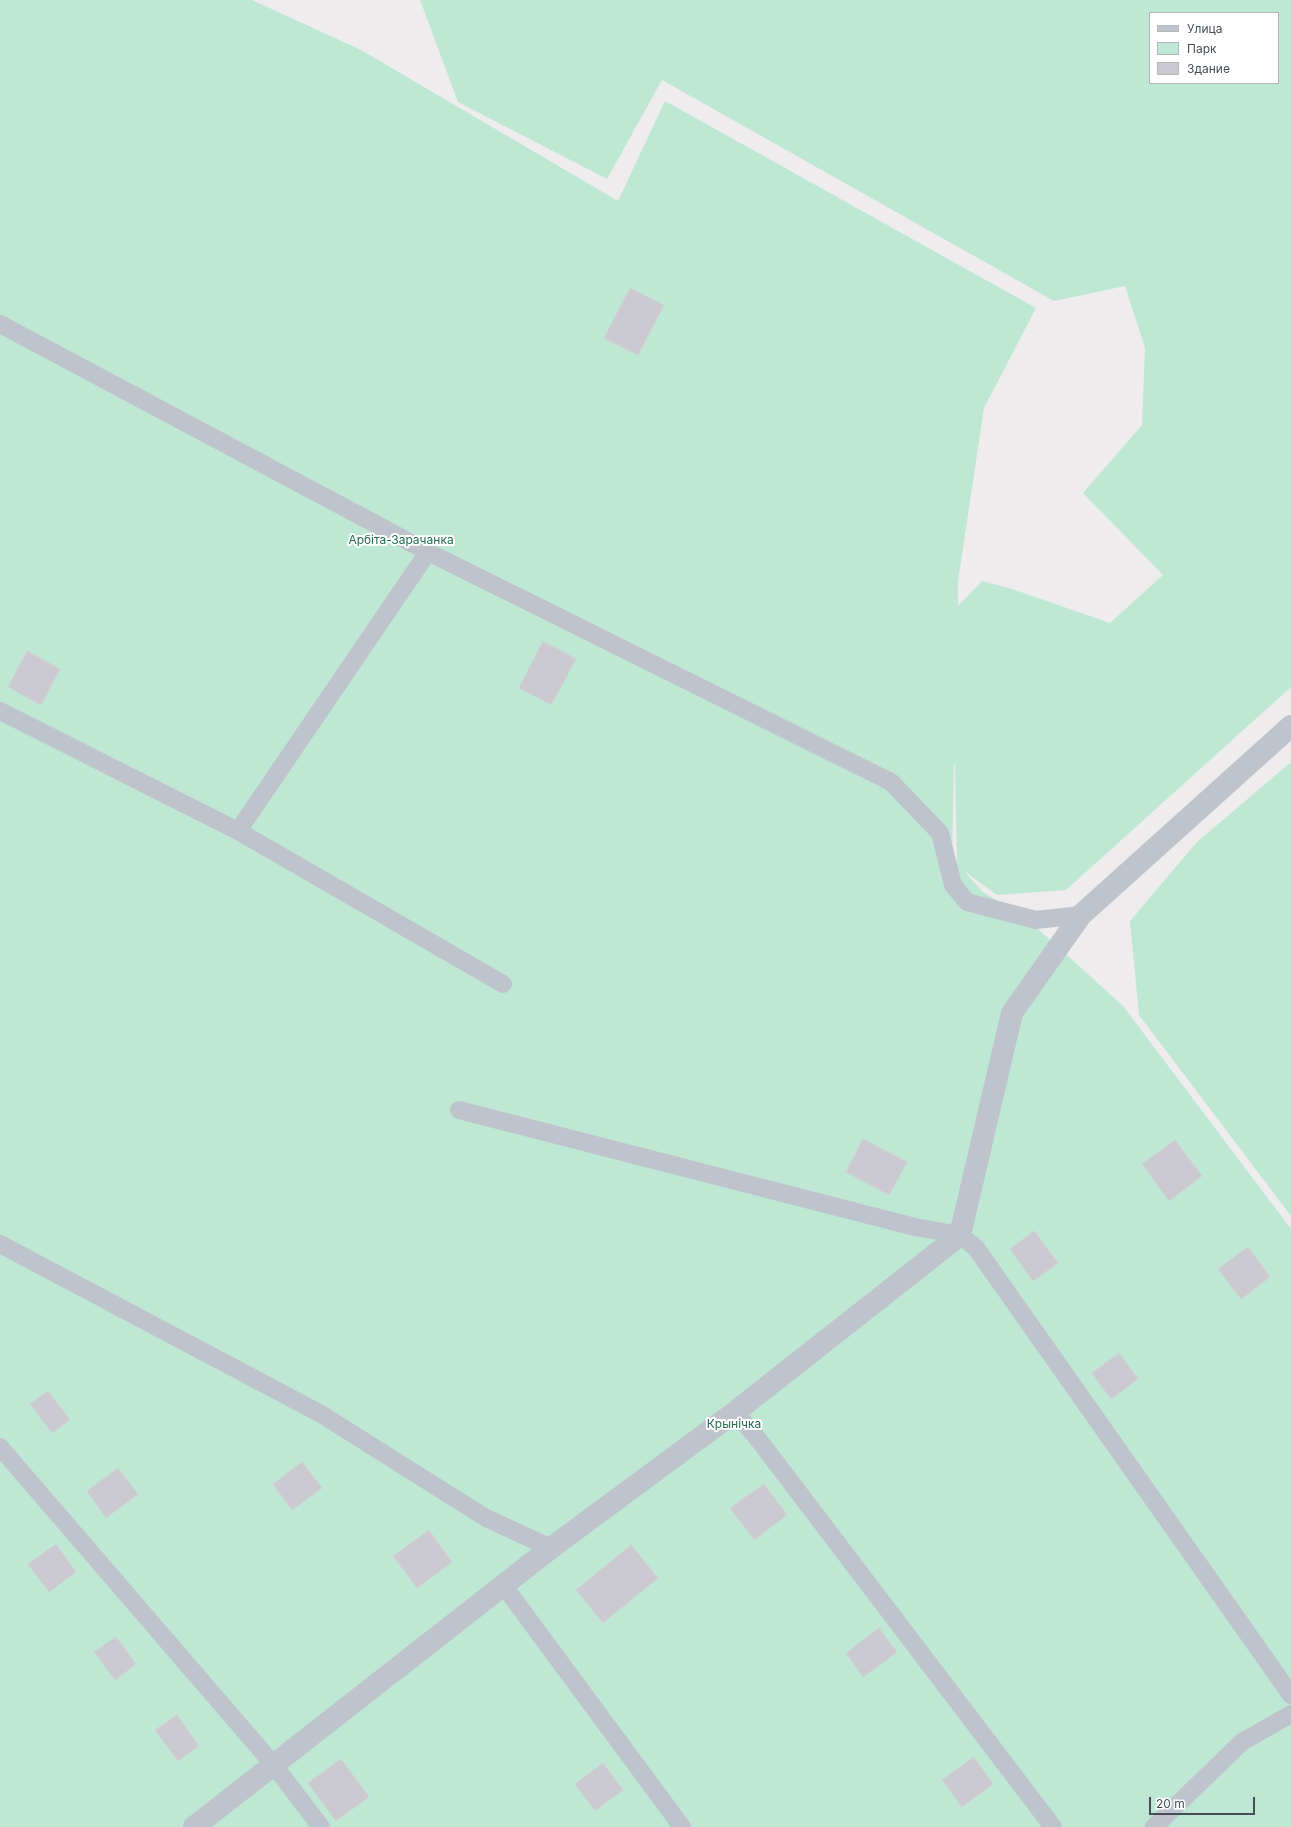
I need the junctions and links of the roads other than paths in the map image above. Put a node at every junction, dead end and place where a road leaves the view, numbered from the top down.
1 (0, 324) edge
2 (428, 552) junction
3 (0, 711) edge
4 (1291, 726) edge
5 (238, 831) junction
6 (1082, 915) junction
7 (503, 984) dead end
8 (459, 1110) dead end
9 (960, 1235) junction
10 (0, 1244) edge
11 (735, 1412) junction
12 (0, 1447) edge
13 (551, 1548) junction
14 (504, 1586) junction
15 (1291, 1695) edge
16 (1291, 1714) edge
17 (273, 1764) junction
18 (194, 1827) edge
19 (321, 1827) edge
20 (682, 1827) edge
21 (1053, 1827) edge
22 (1154, 1827) edge

1 - 2 lane
2 - 5 lane
2 - 6 lane
3 - 5 lane
4 - 6 street
5 - 7 lane
6 - 9 street
8 - 9 lane
9 - 11 street
9 - 15 lane
10 - 13 lane
11 - 13 street
11 - 21 lane
12 - 17 lane
13 - 14 street
14 - 17 street
14 - 20 lane
16 - 22 lane
17 - 18 street
17 - 19 lane

